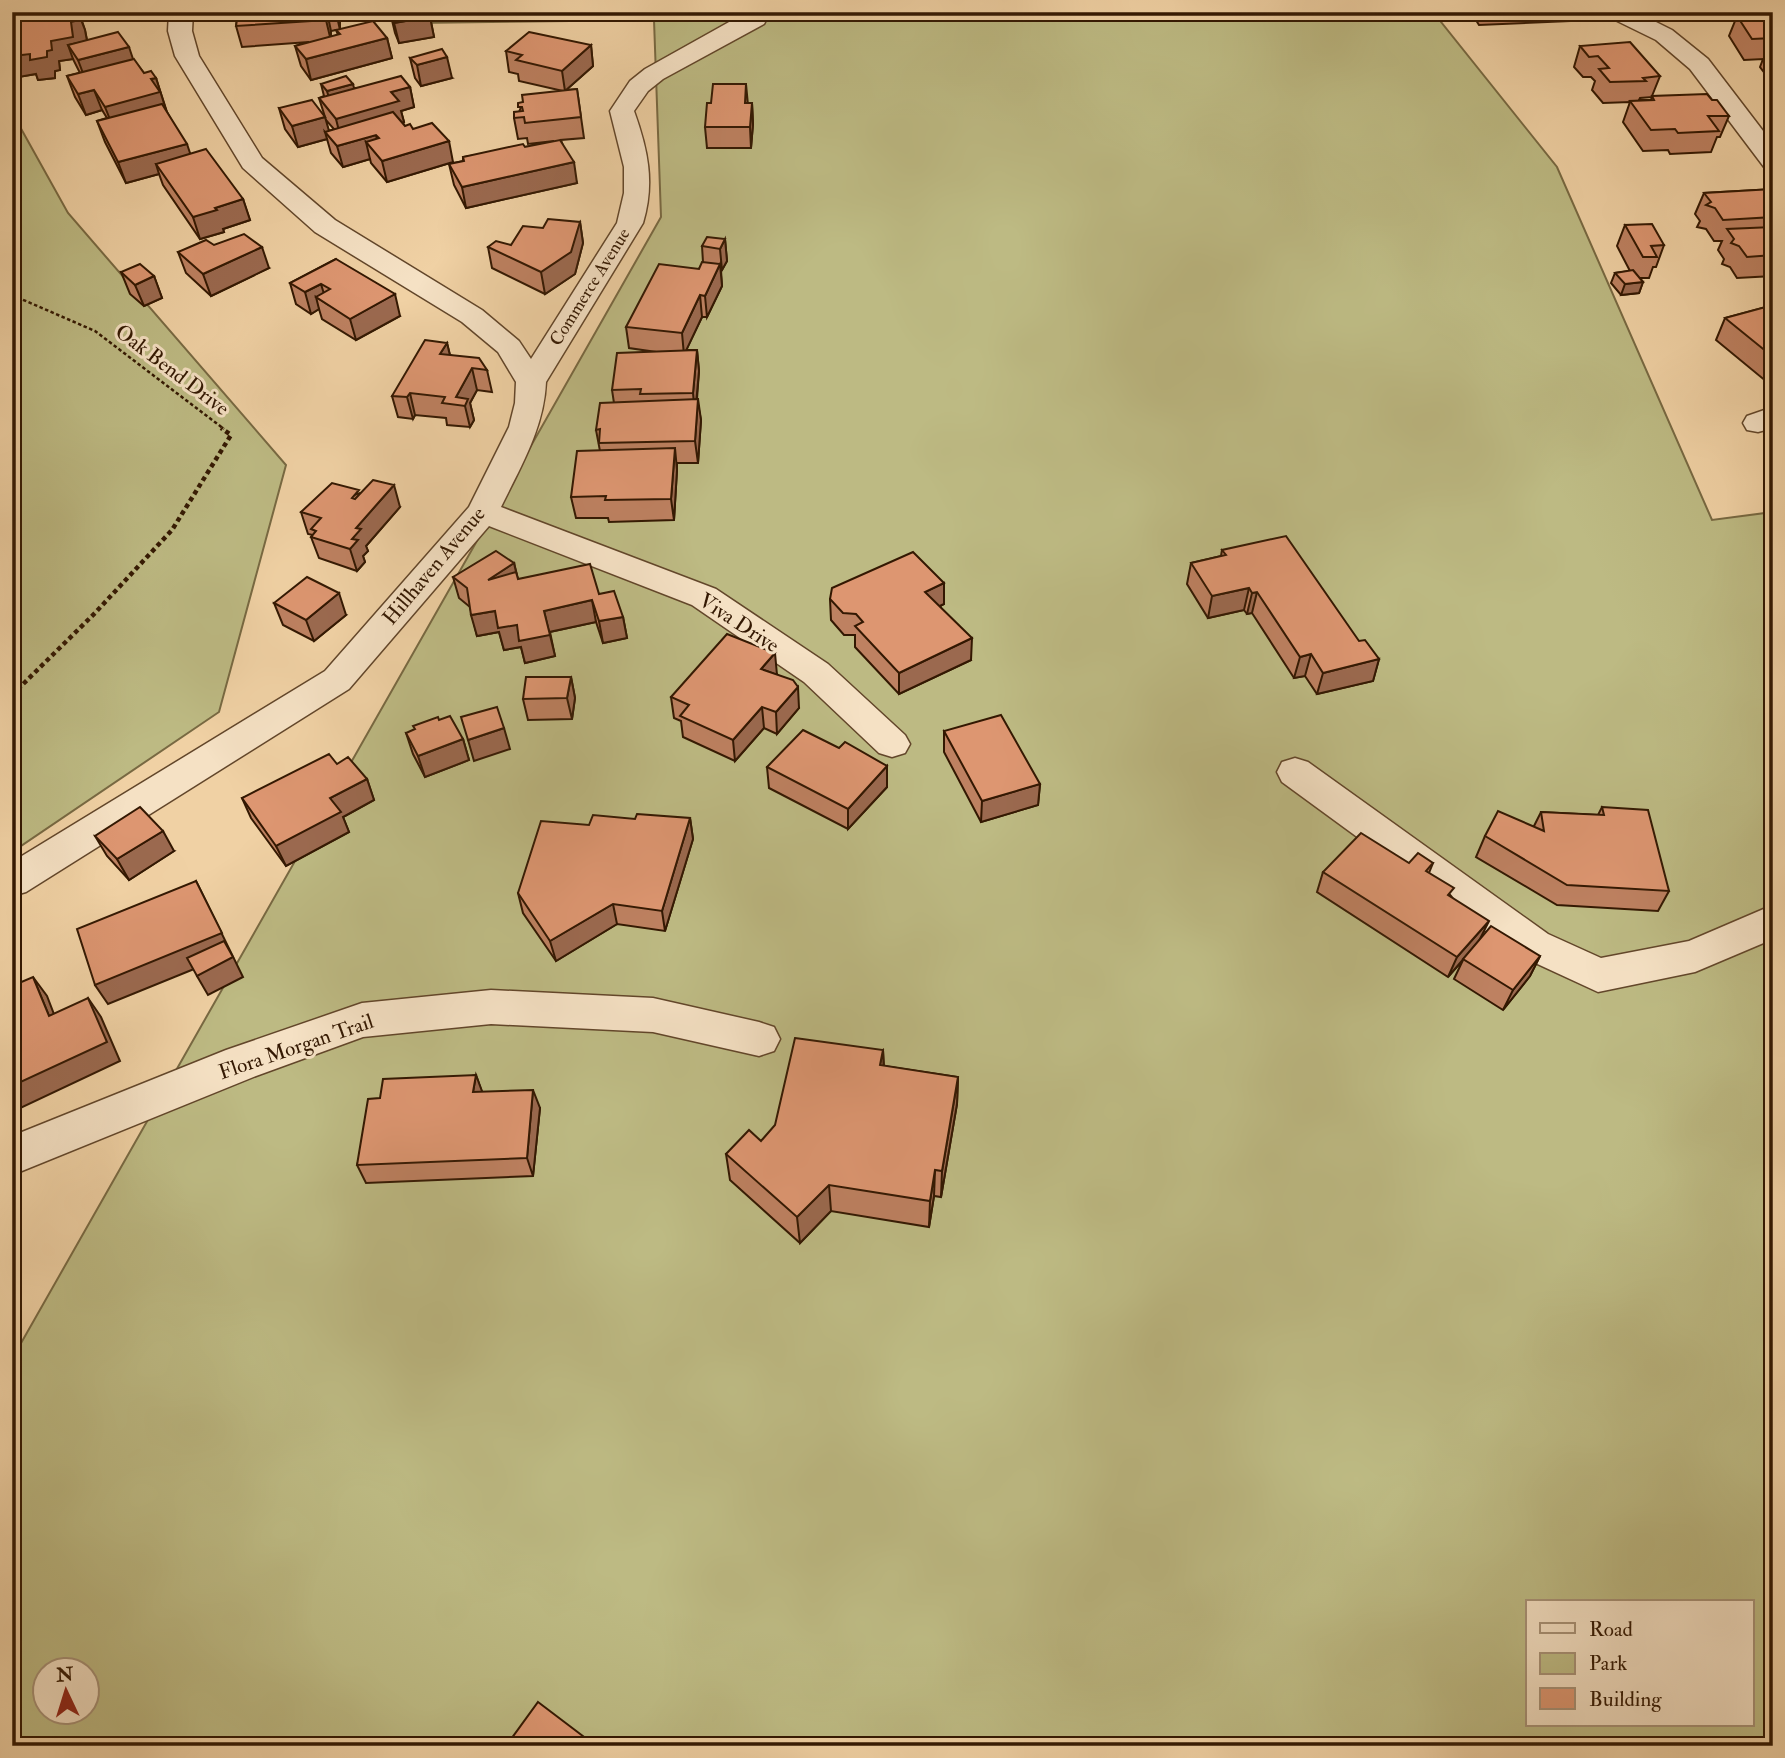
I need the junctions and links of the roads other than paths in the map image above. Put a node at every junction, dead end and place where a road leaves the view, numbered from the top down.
1 (68, 12) edge
2 (181, 12) edge
3 (760, 12) edge
4 (1617, 12) edge
5 (12, 16) edge
6 (1773, 162) edge
7 (531, 382) junction
8 (483, 512) junction
9 (892, 744) dead end
10 (1295, 772) dead end
11 (12, 881) edge
12 (1773, 921) edge
13 (759, 1039) dead end
14 (12, 1156) edge

1 - 5 street
2 - 7 street
3 - 7 street, Commerce Avenue
4 - 6 street
7 - 8 street, Hillhaven Avenue
8 - 9 street, Viva Drive
8 - 11 street, Hillhaven Avenue
10 - 12 street
13 - 14 street, Flora Morgan Trail

